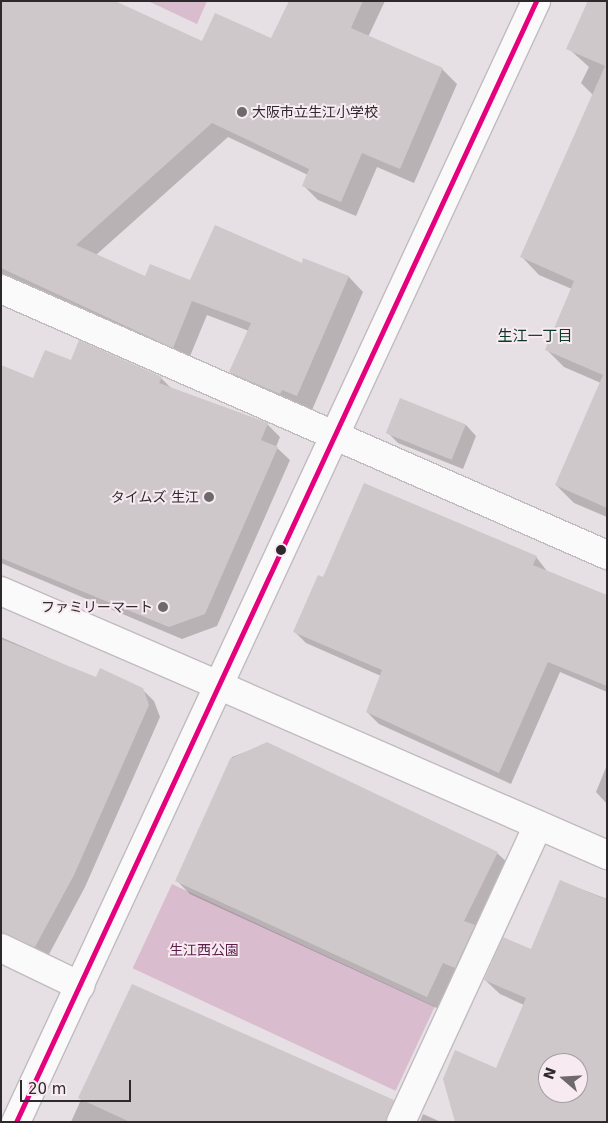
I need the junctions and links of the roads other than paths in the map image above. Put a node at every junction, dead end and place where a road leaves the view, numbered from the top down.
1 (536, 1) edge
2 (1, 289) edge
3 (334, 435) junction
4 (607, 555) edge
5 (1, 590) edge
6 (218, 685) junction
7 (538, 825) junction
8 (607, 855) edge
9 (1, 948) edge
10 (80, 986) junction
11 (16, 1122) edge
12 (401, 1122) edge

1 - 3 street
2 - 3 street
3 - 4 street
3 - 6 street
5 - 6 street
6 - 7 street
6 - 10 street
7 - 8 street
7 - 12 street
9 - 10 street
10 - 11 street

